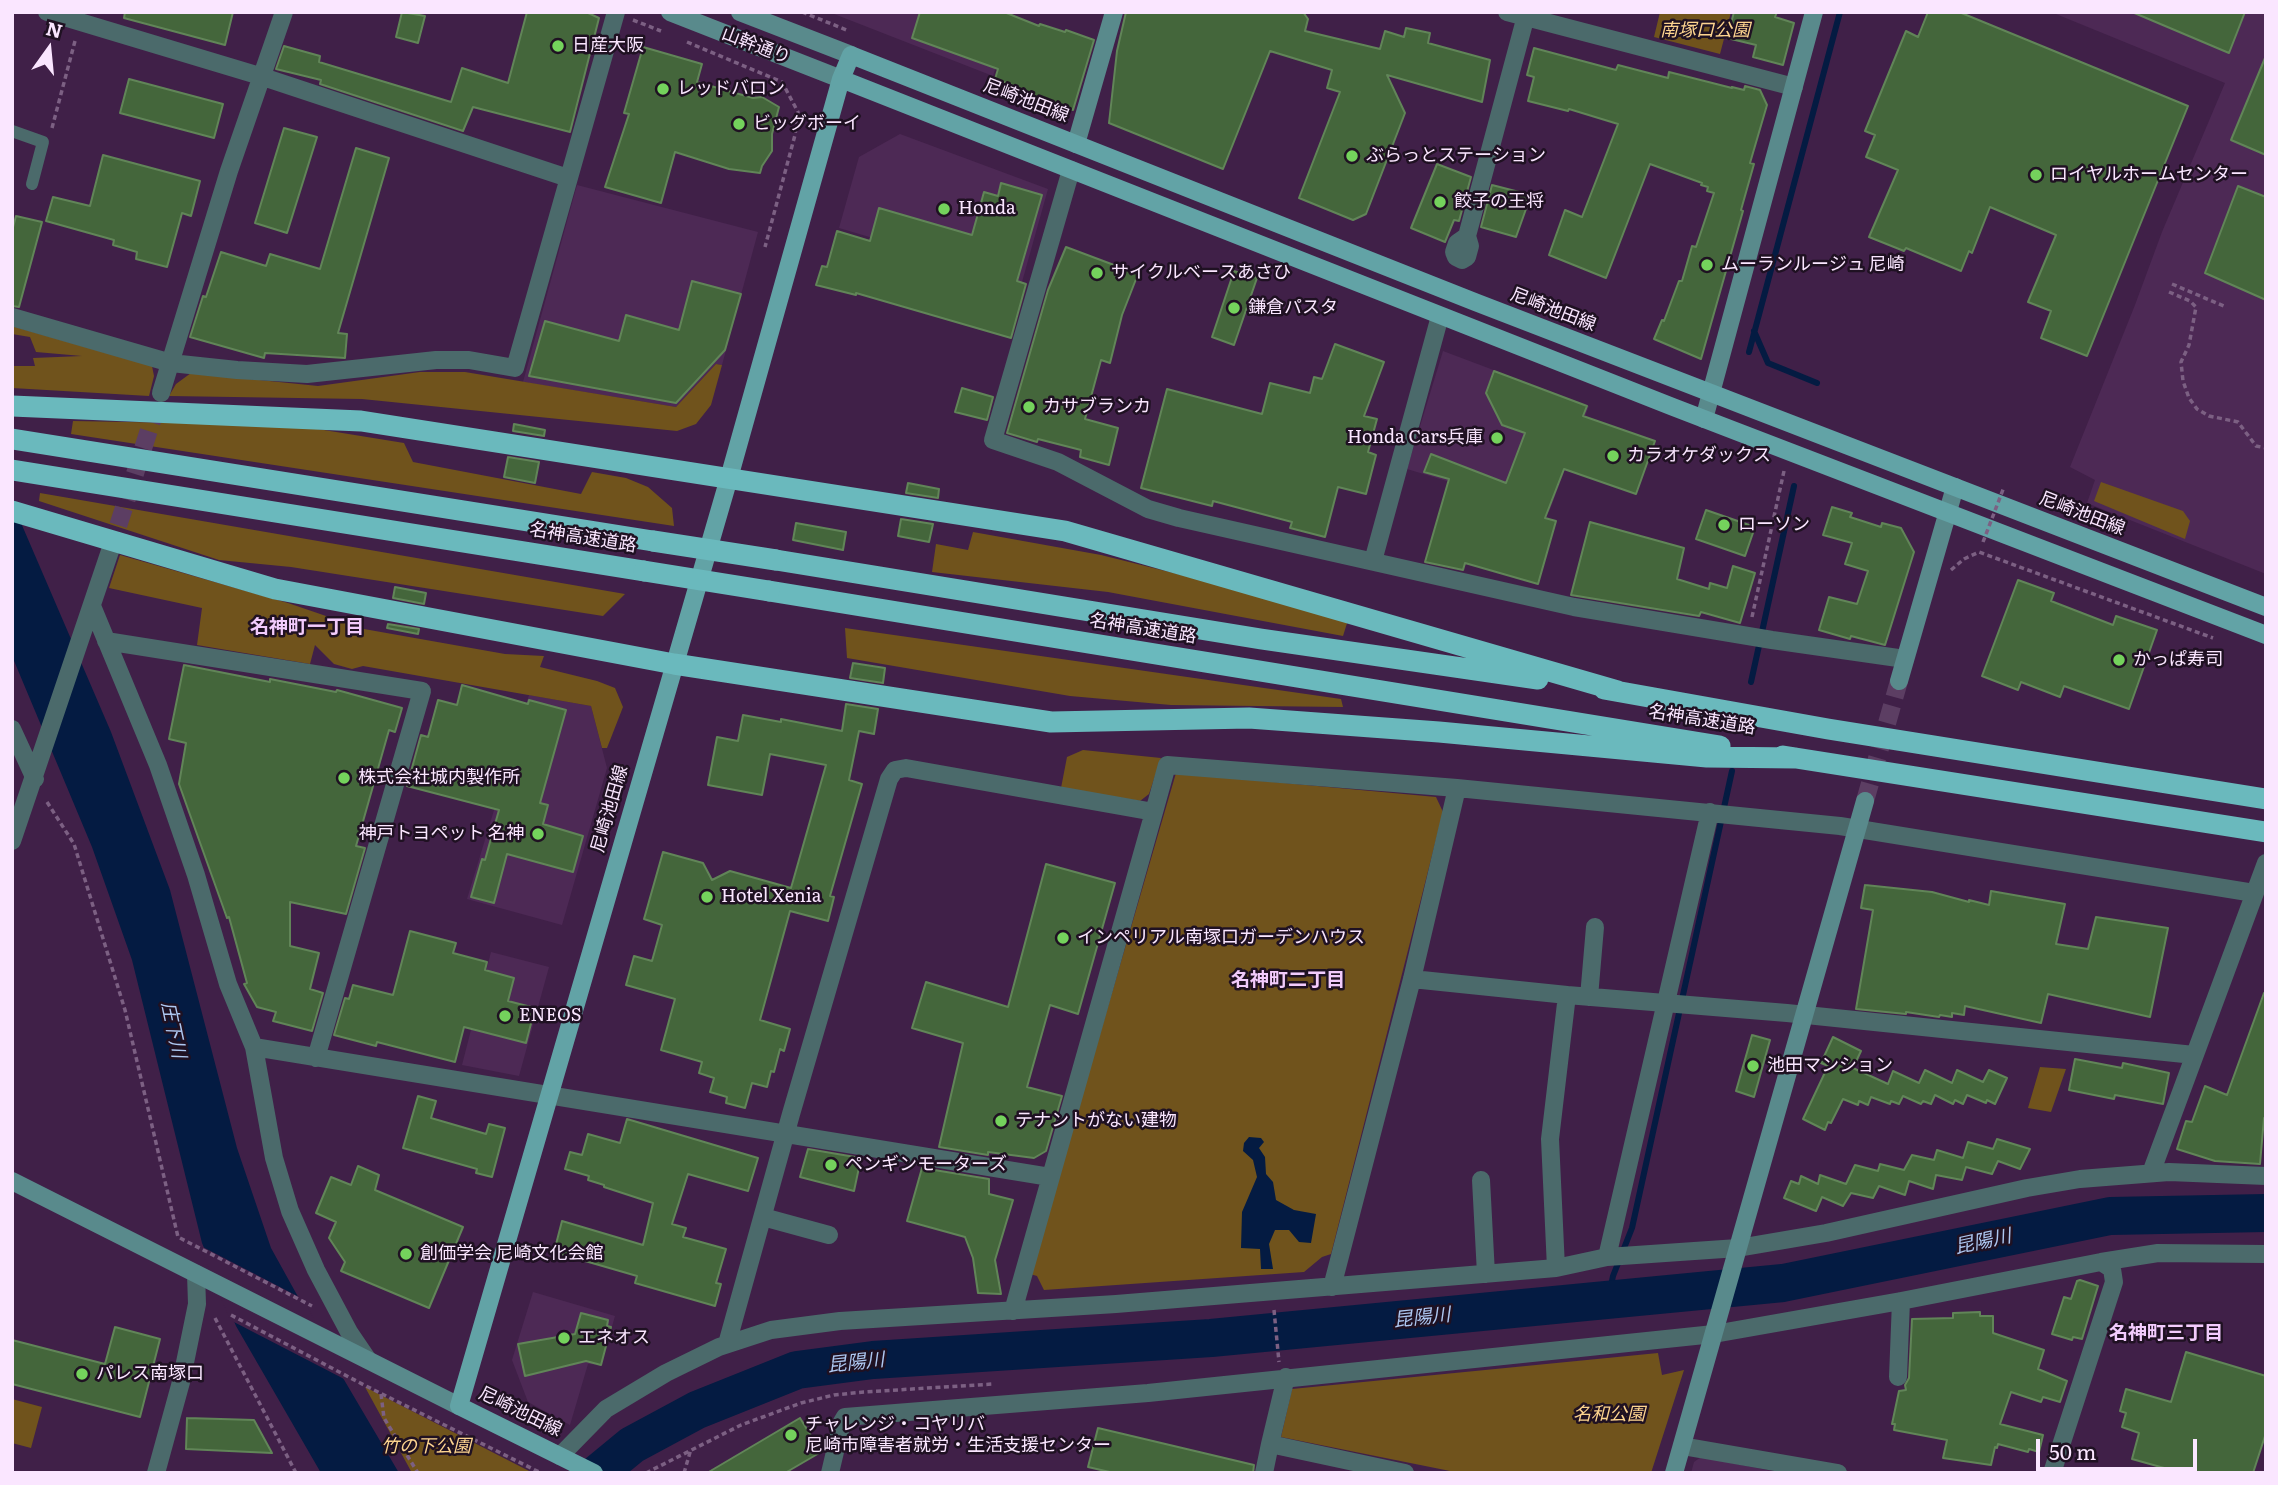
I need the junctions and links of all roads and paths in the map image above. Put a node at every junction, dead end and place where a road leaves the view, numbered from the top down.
1 (47, 12) edge
2 (284, 12) edge
3 (670, 12) edge
4 (740, 12) edge
5 (1114, 12) edge
6 (1507, 12) edge
7 (1814, 12) edge
8 (615, 14) edge
9 (1527, 15) edge
10 (80, 22) junction
11 (671, 35) dead end
12 (684, 40) dead end
13 (851, 55) junction
14 (261, 76) junction
15 (842, 79) junction
16 (1794, 87) junction
17 (12, 131) edge
18 (43, 142) junction
19 (1076, 144) junction
20 (1071, 170) junction
21 (568, 177) junction
22 (32, 184) dead end
23 (1467, 236) dead end
24 (765, 247) dead end
25 (2172, 284) dead end
26 (2169, 292) dead end
27 (2226, 307) dead end
28 (1440, 316) junction
29 (12, 317) edge
30 (171, 363) junction
31 (161, 393) tunnel mouth
32 (1712, 393) junction
33 (12, 406) edge
34 (1704, 419) junction
35 (12, 439) edge
36 (2266, 448) edge
37 (1788, 451) junction
38 (20, 471) edge
39 (729, 478) junction
40 (1955, 487) junction
41 (2004, 487) dead end
42 (12, 511) edge
43 (1948, 512) junction
44 (1976, 542) dead end
45 (110, 551) tunnel mouth
46 (1373, 561) junction
47 (1949, 566) dead end
48 (92, 606) junction
49 (2266, 607) edge
50 (2266, 635) edge
51 (1756, 638) junction
52 (2214, 638) dead end
53 (106, 641) junction
54 (1905, 659) junction
55 (674, 664) junction
56 (1899, 681) tunnel mouth
57 (1618, 691) junction
58 (12, 729) edge
59 (1796, 758) junction
60 (37, 771) junction
61 (1457, 788) junction
62 (2258, 798) edge
63 (1865, 801) tunnel mouth
64 (51, 812) dead end
65 (1154, 812) junction
66 (1718, 812) junction
67 (1857, 830) junction
68 (2266, 832) edge
69 (12, 841) edge
70 (2266, 863) edge
71 (2254, 893) junction
72 (1595, 927) dead end
73 (1412, 979) junction
74 (1567, 995) junction
75 (1589, 997) junction
76 (1675, 1004) junction
77 (1805, 1015) junction
78 (254, 1047) junction
79 (2194, 1055) junction
80 (316, 1058) junction
81 (550, 1094) junction
82 (786, 1133) junction
83 (2151, 1173) junction
84 (2266, 1176) edge
85 (1050, 1177) junction
86 (1480, 1180) dead end
87 (12, 1181) edge
88 (763, 1217) junction
89 (829, 1234) dead end
90 (1737, 1253) junction
91 (2266, 1254) edge
92 (1616, 1256) junction
93 (2101, 1262) junction
94 (1556, 1268) junction
95 (1486, 1274) junction
96 (199, 1276) junction
97 (1332, 1287) junction
98 (1902, 1301) junction
99 (1274, 1302) dead end
100 (216, 1308) dead end
101 (319, 1309) dead end
102 (1013, 1311) junction
103 (228, 1314) dead end
104 (1714, 1334) junction
105 (727, 1344) junction
106 (368, 1360) junction
107 (1282, 1371) junction
108 (1898, 1377) dead end
109 (380, 1393) junction
110 (459, 1406) junction
111 (1270, 1444) junction
112 (1682, 1446) junction
113 (691, 1449) dead end
114 (567, 1459) junction
115 (156, 1473) edge
116 (296, 1473) edge
117 (418, 1473) edge
118 (541, 1473) edge
119 (594, 1473) edge
120 (684, 1473) edge
121 (830, 1473) edge
122 (1264, 1473) edge
123 (1405, 1473) edge
124 (1674, 1473) edge
125 (1838, 1473) edge
126 (2052, 1473) edge

1 - 10 street
2 - 14 street
3 - 15 street, 山幹通り
4 - 13 street, 山幹通り
5 - 19 street
6 - 9 street
7 - 16 street
8 - 11 path
8 - 21 street
9 - 16 street
9 - 23 street
10 - 14 street
10 - 18 path
12 - 24 path
13 - 15 main road, 尼崎池田線
13 - 19 main road, 尼崎池田線
14 - 21 street
14 - 30 street
15 - 20 main road
15 - 39 main road, 尼崎池田線
16 - 32 street
17 - 18 lane
18 - 22 lane
19 - 32 main road, 尼崎池田線
20 - 28 main road
20 - 46 street
21 - 30 street
25 - 27 path
26 - 36 path
28 - 34 main road
28 - 46 street
29 - 30 street
30 - 31 street
32 - 34 street
32 - 40 main road, 尼崎池田線
33 - 39 highway
34 - 37 main road
35 - 57 highway, 名神高速道路, bridge
37 - 43 main road
37 - 51 path
38 - 59 highway, 名神高速道路, bridge
39 - 55 main road, 尼崎池田線
39 - 57 highway
40 - 43 street
40 - 49 main road, 尼崎池田線
41 - 44 path, bridge
42 - 55 highway
43 - 50 main road
43 - 54 street
45 - 48 street
46 - 51 street
47 - 52 path
48 - 53 street
48 - 60 street
51 - 54 street
53 - 78 street
53 - 80 street
54 - 56 street
55 - 59 highway
55 - 81 main road, 尼崎池田線
57 - 62 highway, 名神高速道路
58 - 60 street
59 - 68 highway, 名神高速道路
60 - 69 street
61 - 65 street
61 - 66 street
61 - 73 street
63 - 67 street
64 - 101 path
65 - 82 street
65 - 85 street
66 - 67 street
66 - 76 street
67 - 71 street
67 - 77 street
70 - 71 street
71 - 79 street
72 - 75 street
73 - 74 street
73 - 97 street
74 - 75 street
74 - 94 street
75 - 76 street
76 - 77 street
76 - 92 street
77 - 79 street
77 - 90 street
78 - 80 street
78 - 106 street
79 - 83 street
80 - 81 street
81 - 82 street
81 - 110 main road, 尼崎池田線
82 - 85 street
82 - 88 street
83 - 84 street
83 - 90 street
85 - 102 street
86 - 95 street
87 - 96 street
88 - 89 street
88 - 105 street
90 - 92 street
90 - 104 street
91 - 93 street
92 - 94 street
93 - 98 street
93 - 126 street
94 - 95 street
95 - 97 street
96 - 106 street
96 - 115 street
97 - 102 street
98 - 104 street
98 - 108 street
99 - 107 path
100 - 116 path
102 - 105 street
103 - 109 path
104 - 107 street
104 - 112 street
105 - 114 street
106 - 110 street
107 - 111 street
107 - 121 street
109 - 117 path
109 - 118 path
110 - 114 main road, 尼崎池田線
111 - 122 street
111 - 123 street
112 - 124 street
112 - 125 street
113 - 120 path
114 - 119 main road, 尼崎池田線

